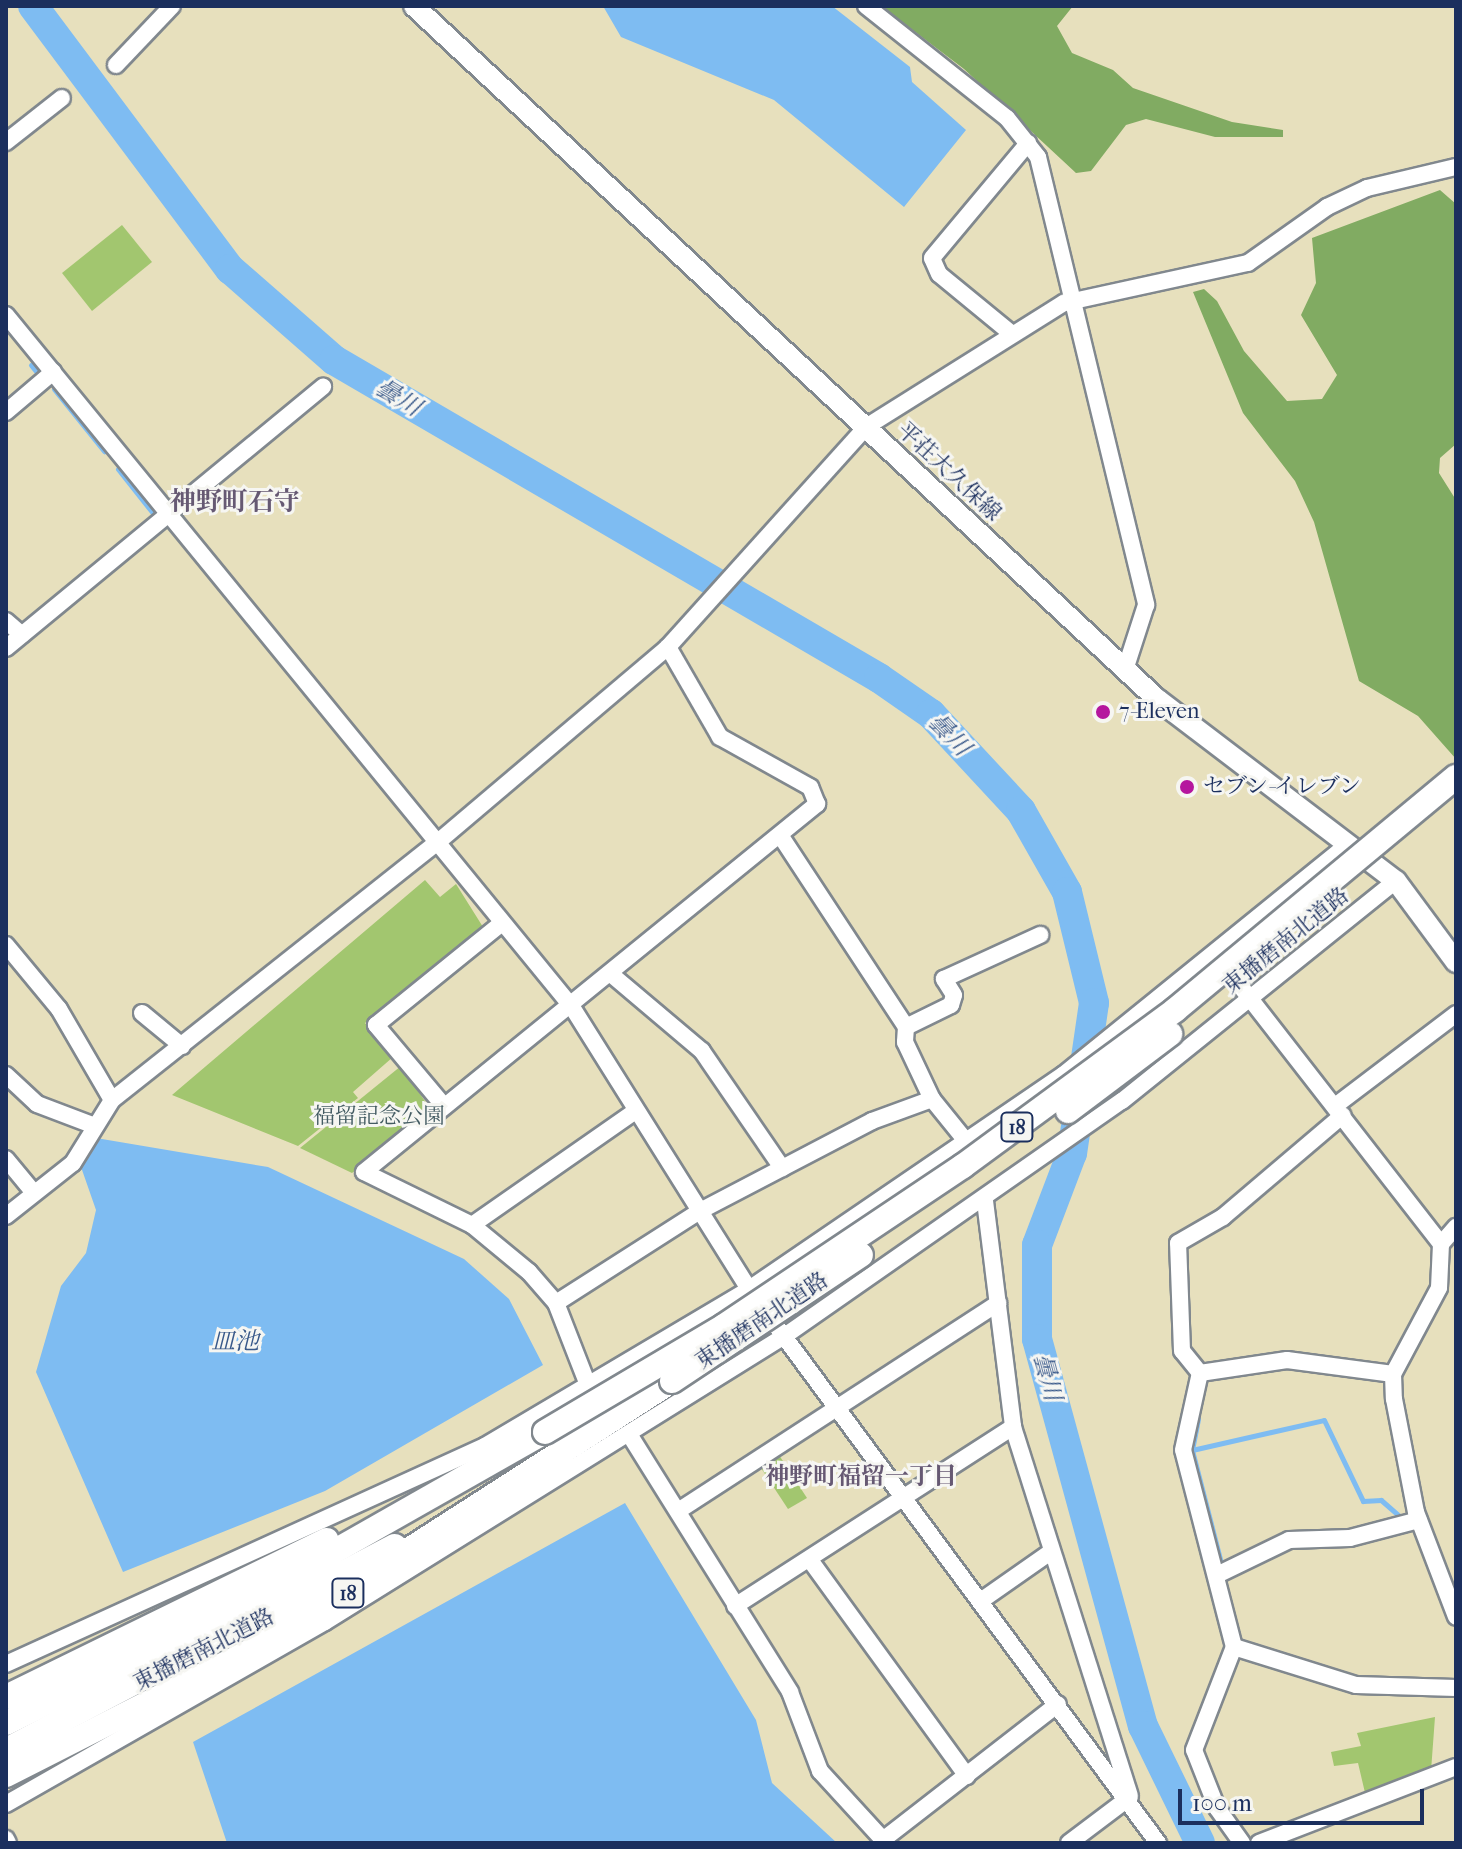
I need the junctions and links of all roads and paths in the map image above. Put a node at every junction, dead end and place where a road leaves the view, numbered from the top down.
1 (172, 6) edge
2 (414, 6) edge
3 (866, 6) edge
4 (116, 65) dead end
5 (62, 98) dead end
6 (6, 142) edge
7 (1028, 143) junction
8 (1456, 167) edge
9 (1078, 302) junction
10 (6, 315) edge
11 (1012, 334) junction
12 (53, 372) junction
13 (323, 387) dead end
14 (6, 412) edge
15 (866, 427) junction
16 (166, 515) junction
17 (6, 621) edge
18 (22, 635) junction
19 (668, 647) junction
20 (6, 648) edge
21 (1125, 670) junction
22 (1456, 777) edge
23 (1456, 799) edge
24 (780, 835) junction
25 (438, 842) junction
26 (1348, 844) junction
27 (1396, 881) junction
28 (502, 923) junction
29 (1040, 935) dead end
30 (6, 945) edge
31 (1216, 955) junction
32 (1456, 962) edge
33 (612, 975) junction
34 (1252, 1001) junction
35 (572, 1007) junction
36 (142, 1013) dead end
37 (1456, 1014) edge
38 (906, 1027) junction
39 (182, 1046) junction
40 (6, 1075) edge
41 (932, 1099) junction
42 (112, 1100) junction
43 (444, 1106) junction
44 (1339, 1110) junction
45 (634, 1112) junction
46 (95, 1126) junction
47 (966, 1141) junction
48 (6, 1159) edge
49 (782, 1168) junction
50 (34, 1193) junction
51 (985, 1201) junction
52 (700, 1211) junction
53 (6, 1216) edge
54 (472, 1225) junction
55 (1456, 1227) edge
56 (1441, 1244) junction
57 (749, 1289) junction
58 (556, 1303) junction
59 (998, 1303) junction
60 (786, 1335) junction
61 (1200, 1373) junction
62 (1393, 1374) junction
63 (672, 1381) junction
64 (588, 1385) junction
65 (835, 1405) junction
66 (1013, 1427) junction
67 (545, 1432) junction
68 (629, 1434) junction
69 (904, 1499) junction
70 (678, 1511) junction
71 (1419, 1520) junction
72 (1052, 1551) junction
73 (810, 1560) junction
74 (1219, 1574) junction
75 (982, 1600) junction
76 (735, 1606) junction
77 (1456, 1617) edge
78 (1234, 1647) junction
79 (6, 1664) edge
80 (1456, 1688) edge
81 (6, 1697) edge
82 (1058, 1704) junction
83 (6, 1723) edge
84 (6, 1750) edge
85 (1456, 1767) edge
86 (6, 1775) edge
87 (967, 1776) junction
88 (1130, 1797) junction
89 (6, 1804) edge
90 (885, 1841) edge
91 (1069, 1843) edge
92 (1158, 1843) edge
93 (1242, 1843) edge
94 (1259, 1843) edge

1 - 4 street
2 - 15 main road, 平荘大久保線
3 - 7 street
5 - 6 street
7 - 9 street
7 - 11 street
8 - 9 street
9 - 11 street
9 - 21 street
10 - 12 street
11 - 15 street
12 - 14 street
12 - 16 street
13 - 16 street
15 - 19 street
15 - 21 main road, 平荘大久保線
16 - 18 street
16 - 25 street
17 - 18 street
18 - 20 street
19 - 24 street
19 - 25 street
21 - 26 main road, 平荘大久保線
22 - 67 highway, 東播磨南北道路 / 18, bridge
23 - 63 highway, 東播磨南北道路 / 18, bridge
24 - 33 street
24 - 38 street
25 - 28 street
25 - 39 street
26 - 27 main road, 平荘大久保線
26 - 31 street
27 - 32 main road, 平荘大久保線
27 - 34 street
28 - 35 street
28 - 43 street
29 - 38 street
30 - 42 street
31 - 34 street
31 - 47 street
33 - 35 street
33 - 49 street
34 - 44 street
34 - 51 street
35 - 43 street
35 - 45 street
36 - 39 street
37 - 44 street
38 - 41 street
39 - 42 street
40 - 46 street
41 - 47 street
41 - 49 street
42 - 46 street
43 - 54 street
44 - 56 street
44 - 61 street
45 - 52 street
45 - 54 street
46 - 50 street
47 - 57 street
48 - 50 street
49 - 52 street
50 - 53 street
51 - 59 street
51 - 60 street
52 - 57 street
52 - 58 street
54 - 58 street
55 - 56 street
56 - 62 street
57 - 60 street
57 - 64 street
58 - 64 street
59 - 65 street
59 - 66 street
60 - 65 street
60 - 68 street
61 - 62 street
61 - 74 street
62 - 71 street
63 - 84 highway, 東播磨南北道路 / 18
63 - 86 highway, 18
64 - 79 street
65 - 69 street
65 - 70 street
66 - 69 street
66 - 72 street
67 - 81 highway, 18
67 - 83 highway, 東播磨南北道路 / 18
68 - 70 street
68 - 89 street
69 - 73 street
69 - 75 street
70 - 76 street
71 - 74 street
71 - 77 street
72 - 75 street
72 - 88 street
73 - 76 street
73 - 87 street
74 - 78 street
75 - 82 street
76 - 90 street
78 - 80 street
78 - 93 street
82 - 87 street
82 - 88 street
85 - 94 street
87 - 90 street
88 - 91 street
88 - 92 street

